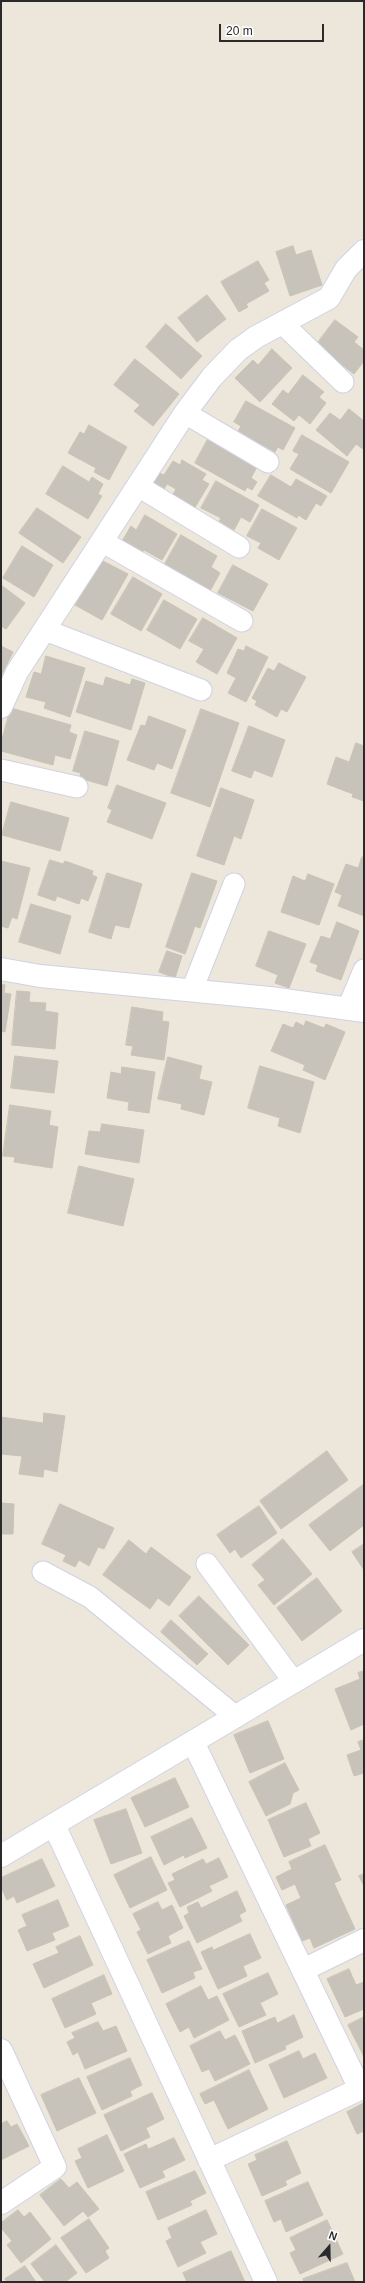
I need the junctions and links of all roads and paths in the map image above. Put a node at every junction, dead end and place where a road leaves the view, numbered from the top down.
1 (364, 251) edge
2 (282, 323) junction
3 (343, 382) dead end
4 (185, 413) junction
5 (268, 462) dead end
6 (138, 486) junction
7 (103, 542) junction
8 (239, 547) dead end
9 (242, 621) dead end
10 (45, 630) junction
11 (201, 690) dead end
12 (1, 707) edge
13 (1, 770) edge
14 (77, 787) dead end
15 (234, 884) dead end
16 (1, 968) edge
17 (364, 970) edge
18 (192, 990) junction
19 (356, 1009) edge
20 (207, 1564) dead end
21 (43, 1572) dead end
22 (364, 1640) edge
23 (294, 1682) junction
24 (236, 1716) junction
25 (193, 1742) junction
26 (54, 1825) junction
27 (1, 1856) edge
28 (364, 1940) edge
29 (303, 1970) junction
30 (1, 2050) edge
31 (362, 2088) edge
32 (209, 2160) junction
33 (1, 2203) edge
34 (266, 2282) edge

1 - 2 street
2 - 3 lane
2 - 4 street
4 - 5 lane
4 - 6 street
6 - 7 street
6 - 8 lane
7 - 9 lane
7 - 10 street
10 - 11 lane
10 - 12 street
13 - 14 lane
15 - 18 lane
16 - 18 street
17 - 19 lane
18 - 19 street
20 - 23 lane
21 - 24 lane
22 - 23 street
23 - 24 street
24 - 25 street
25 - 26 street
25 - 29 street
26 - 27 street
26 - 32 street
28 - 29 street
29 - 31 street
30 - 33 street
31 - 32 street
32 - 34 street

